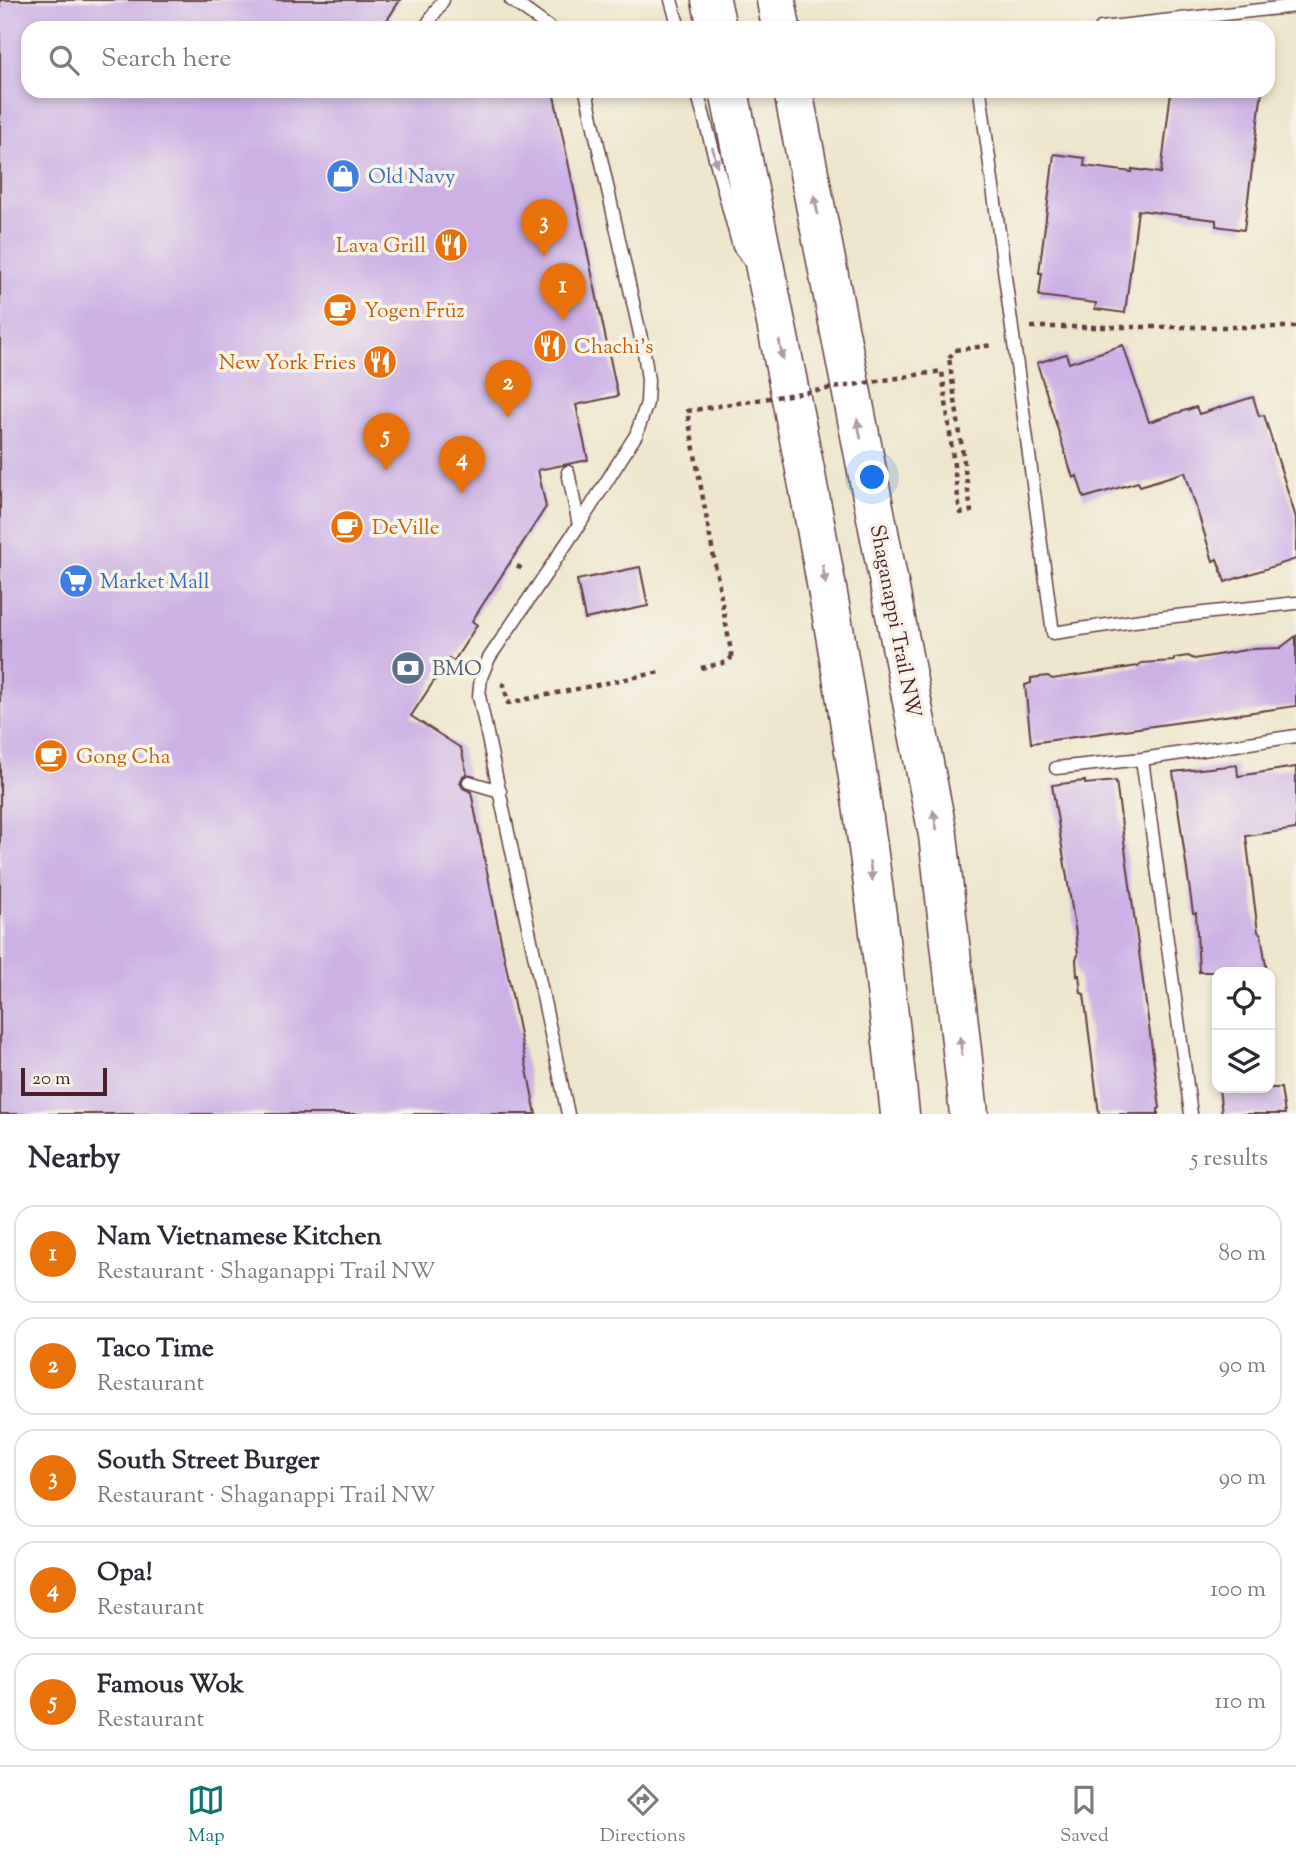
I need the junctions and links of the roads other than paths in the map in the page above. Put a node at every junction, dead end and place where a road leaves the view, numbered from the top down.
1 (443, 0) edge
2 (511, 0) edge
3 (671, 0) edge
4 (711, 0) edge
5 (776, 0) edge
6 (1296, 6) edge
7 (430, 21) edge
8 (541, 21) edge
9 (677, 21) edge
10 (716, 21) edge
11 (780, 21) edge
12 (1163, 21) edge
13 (588, 98) edge
14 (699, 98) edge
15 (730, 98) edge
16 (794, 98) edge
17 (981, 98) edge
18 (768, 284) junction
19 (568, 472) dead end
20 (579, 525) junction
21 (1296, 603) edge
22 (1296, 736) edge
23 (1142, 759) junction
24 (1056, 768) dead end
25 (469, 782) dead end
26 (500, 791) junction
27 (568, 1114) edge
28 (900, 1114) edge
29 (969, 1114) edge
30 (1191, 1114) edge

1 - 7 lane
2 - 8 lane
3 - 9 lane
4 - 10 main road
5 - 11 main road
6 - 12 lane
13 - 20 lane
14 -> 18 lane
15 - 18 main road
29 -> 16 main road, Shaganappi Trail NW
17 - 21 lane
18 -> 28 main road
19 - 20 lane
20 - 26 lane
22 - 23 lane
23 - 24 lane
23 - 30 lane
25 - 26 lane
26 - 27 lane

